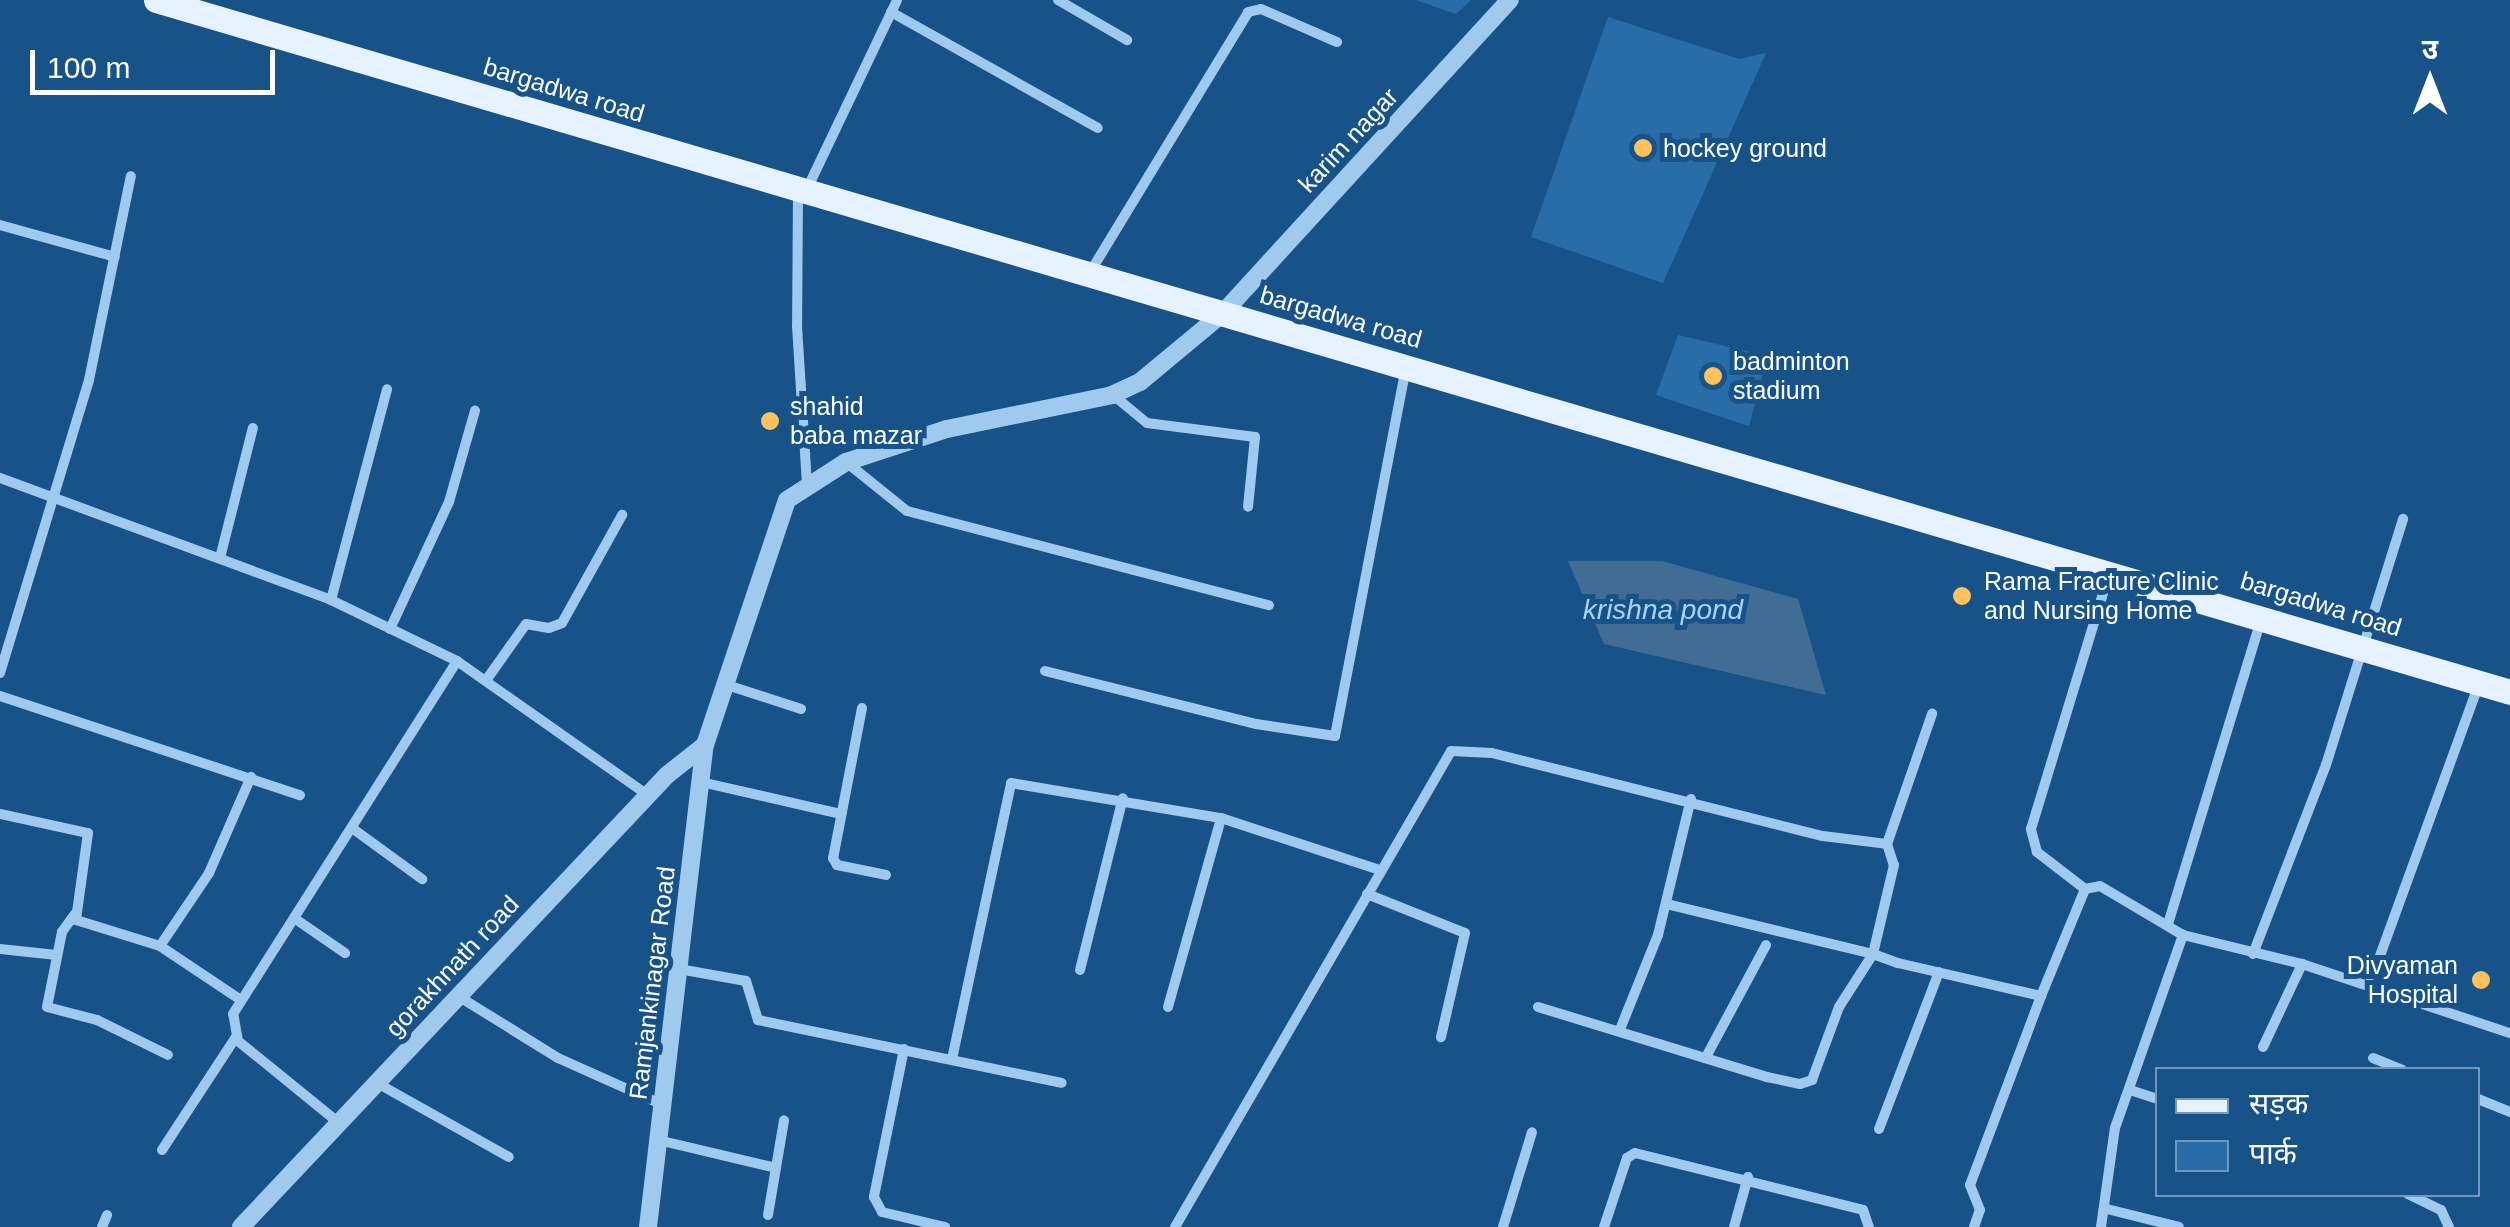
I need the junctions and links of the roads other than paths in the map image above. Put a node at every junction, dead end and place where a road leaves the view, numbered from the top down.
1 (156, 0) edge
2 (897, 0) edge
3 (1058, 0) edge
4 (1510, 0) edge
5 (891, 12) junction
6 (1127, 40) dead end
7 (1338, 42) dead end
8 (1098, 128) dead end
9 (131, 176) dead end
10 (802, 192) junction
11 (0, 224) edge
12 (115, 257) junction
13 (1088, 275) junction
14 (1222, 314) junction
15 (1406, 366) junction
16 (387, 389) dead end
17 (1112, 395) junction
18 (475, 411) dead end
19 (254, 428) dead end
20 (846, 462) junction
21 (0, 478) edge
22 (806, 484) junction
23 (50, 494) junction
24 (1248, 507) dead end
25 (622, 515) dead end
26 (2403, 519) dead end
27 (220, 558) junction
28 (2110, 571) junction
29 (331, 600) junction
30 (1269, 605) dead end
31 (2262, 617) junction
32 (390, 628) junction
33 (5, 633) edge
34 (2360, 648) junction
35 (456, 661) junction
36 (1046, 671) dead end
37 (0, 673) edge
38 (487, 679) junction
39 (2479, 683) junction
40 (724, 684) junction
41 (2510, 692) edge
42 (0, 696) edge
43 (862, 708) dead end
44 (801, 709) dead end
45 (1932, 714) dead end
46 (705, 745) junction
47 (251, 777) junction
48 (701, 782) junction
49 (300, 795) dead end
50 (648, 795) junction
51 (1122, 798) junction
52 (1690, 799) junction
53 (0, 814) edge
54 (842, 814) junction
55 (1221, 818) junction
56 (352, 828) junction
57 (1887, 844) junction
58 (1380, 870) junction
59 (886, 875) dead end
60 (422, 879) dead end
61 (2085, 888) junction
62 (1367, 894) junction
63 (1666, 904) junction
64 (75, 914) junction
65 (294, 918) junction
66 (2168, 924) junction
67 (2184, 934) junction
68 (160, 946) junction
69 (1766, 946) dead end
70 (0, 949) edge
71 (345, 953) dead end
72 (1874, 954) junction
73 (2253, 954) junction
74 (57, 955) junction
75 (2302, 964) junction
76 (678, 968) junction
77 (1080, 970) dead end
78 (1939, 972) junction
79 (2369, 986) junction
80 (458, 996) junction
81 (2040, 996) junction
82 (242, 1000) junction
83 (1168, 1007) dead end
84 (1538, 1007) dead end
85 (1621, 1027) junction
86 (2510, 1033) edge
87 (236, 1037) junction
88 (1441, 1037) dead end
89 (2264, 1047) dead end
90 (904, 1049) junction
91 (168, 1055) dead end
92 (1706, 1057) junction
93 (2373, 1058) dead end
94 (952, 1060) junction
95 (2395, 1067) edge
96 (377, 1082) junction
97 (1062, 1083) dead end
98 (2130, 1090) junction
99 (2155, 1098) edge
100 (2480, 1100) edge
101 (662, 1105) junction
102 (2510, 1112) edge
103 (784, 1120) dead end
104 (339, 1123) junction
105 (1879, 1129) dead end
106 (1532, 1132) dead end
107 (658, 1140) junction
108 (162, 1150) dead end
109 (509, 1157) dead end
110 (776, 1168) junction
111 (1748, 1178) junction
112 (2414, 1197) edge
113 (2107, 1209) junction
114 (107, 1215) dead end
115 (768, 1215) dead end
116 (102, 1227) edge
117 (242, 1227) edge
118 (648, 1227) edge
119 (946, 1227) edge
120 (1175, 1227) edge
121 (1503, 1227) edge
122 (1604, 1227) edge
123 (1734, 1227) edge
124 (1869, 1227) edge
125 (1974, 1227) edge
126 (2100, 1227) edge
127 (2179, 1227) edge
128 (2449, 1227) edge

1 - 10 main road, bargadwa road
2 - 5 street
3 - 6 street
4 - 14 street, karim nagar
5 - 8 street
5 - 10 street
7 - 13 street
9 - 12 street
10 - 13 main road, bargadwa road
10 - 22 street
11 - 12 street
12 - 23 street
13 - 14 main road, bargadwa road
14 - 15 main road, bargadwa road
14 - 17 street, karim nagar
15 - 28 main road, bargadwa road
15 - 36 street
16 - 29 street
17 - 20 street
17 - 24 street
18 - 32 street
19 - 27 street
20 - 22 street
20 - 30 street
21 - 23 street
22 - 40 street, Ramjankinagar Road
23 - 27 street
23 - 33 street
25 - 38 street
26 - 34 street
27 - 29 street
28 - 31 main road, bargadwa road
28 - 61 street
29 - 32 street
31 - 34 main road, bargadwa road
31 - 66 street
32 - 35 street
33 - 37 street
34 - 39 main road, bargadwa road
34 - 73 street
35 - 38 street
35 - 56 street
38 - 50 street
39 - 41 main road, bargadwa road
39 - 79 street
40 - 44 street
40 - 46 street, Ramjankinagar Road
42 - 47 street
43 - 54 street
45 - 57 street
46 - 48 street, Ramjankinagar Road
46 - 50 street, gorakhnath road
47 - 49 street
47 - 68 street
48 - 54 street
48 - 76 street, Ramjankinagar Road
50 - 80 street, gorakhnath road
51 - 55 street
51 - 77 street
51 - 94 street
52 - 57 street
52 - 58 street
52 - 63 street
53 - 64 street
54 - 59 street
55 - 58 street
55 - 83 street
56 - 60 street
56 - 65 street
57 - 72 street
58 - 62 street
61 - 66 street
61 - 81 street
62 - 88 street
62 - 120 street
63 - 72 street
63 - 85 street
64 - 68 street
64 - 74 street
65 - 71 street
65 - 82 street
66 - 67 street
67 - 73 street
67 - 98 street
68 - 82 street
69 - 92 street
70 - 74 street
72 - 78 street
72 - 92 street
73 - 75 street
74 - 91 street
75 - 79 street
75 - 89 street
76 - 90 street
76 - 101 street, Ramjankinagar Road
78 - 81 street
78 - 105 street
79 - 86 street
80 - 96 street, gorakhnath road
80 - 101 street
81 - 125 street
82 - 87 street
84 - 85 street
85 - 92 street
87 - 104 street
87 - 108 street
90 - 94 street
90 - 119 street
93 - 95 street
94 - 97 street
96 - 104 street, gorakhnath road
96 - 109 street
98 - 99 street
98 - 113 street
100 - 102 street
101 - 107 street, Ramjankinagar Road
103 - 110 street
104 - 117 street, gorakhnath road
106 - 121 street
107 - 110 street
107 - 118 street, Ramjankinagar Road
110 - 115 street
111 - 122 street
111 - 123 street
111 - 124 street
112 - 128 street
113 - 126 street
113 - 127 street
114 - 116 street

